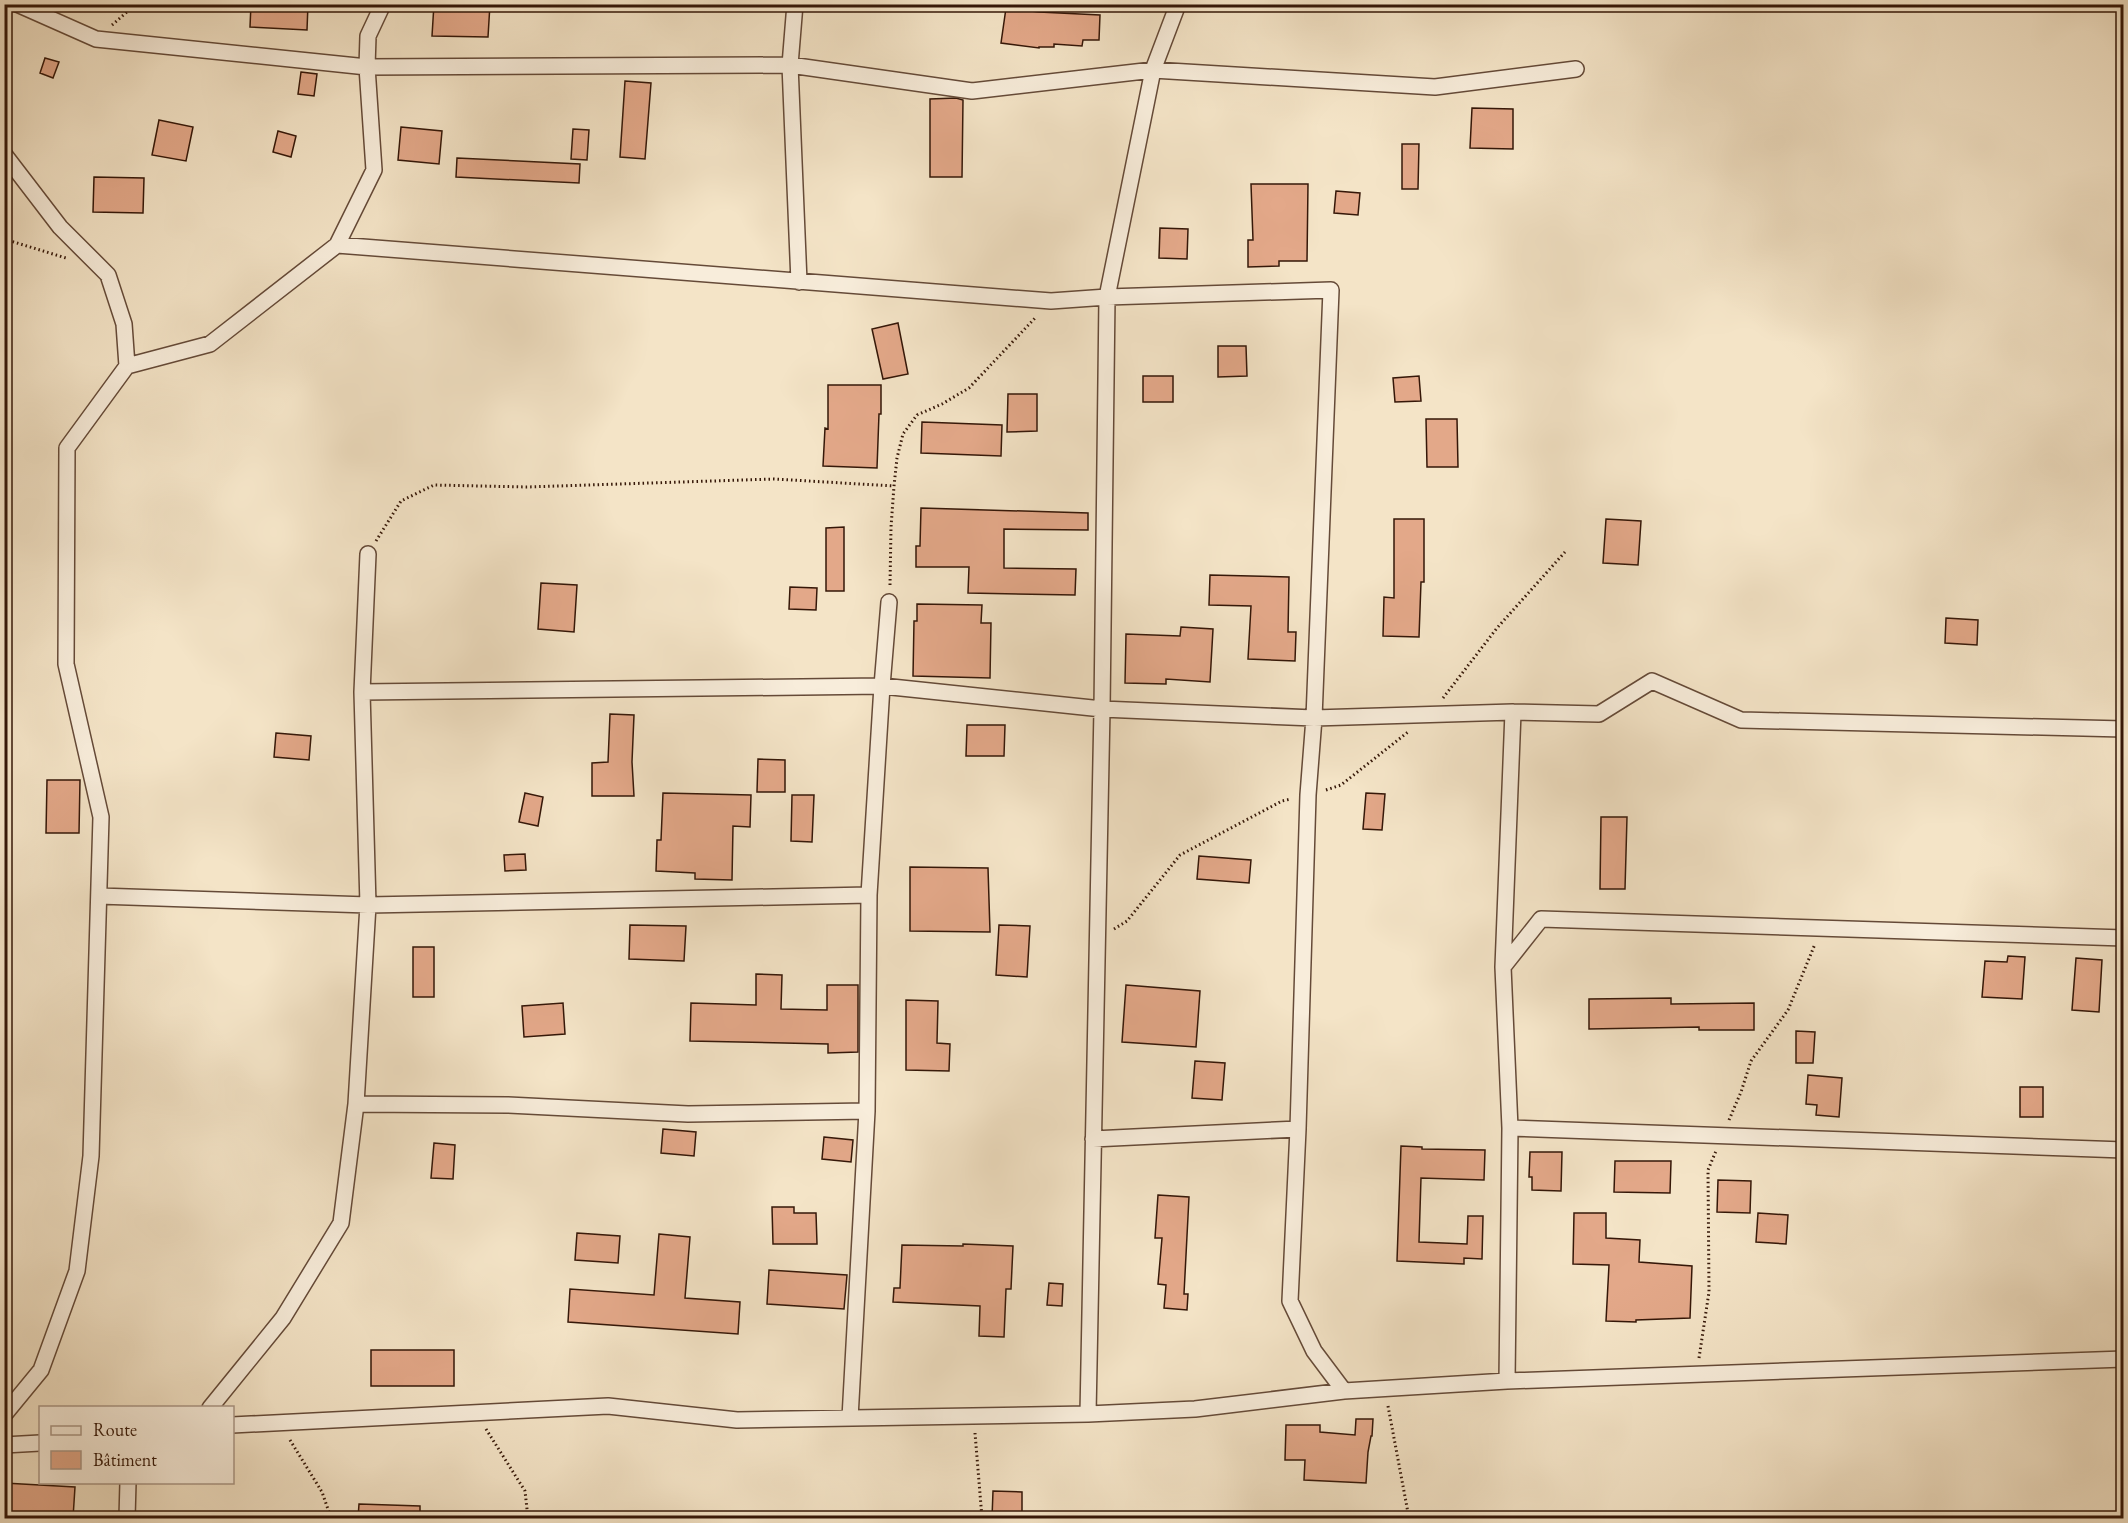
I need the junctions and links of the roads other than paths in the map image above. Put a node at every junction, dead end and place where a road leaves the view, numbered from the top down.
1 (17, 4) edge
2 (383, 4) edge
3 (795, 4) edge
4 (1178, 4) edge
5 (790, 65) junction
6 (367, 67) junction
7 (1576, 69) dead end
8 (1153, 70) junction
9 (4, 154) edge
10 (337, 245) junction
11 (799, 282) junction
12 (1107, 297) junction
13 (127, 366) junction
14 (368, 554) road end
15 (890, 602) road end
16 (882, 686) junction
17 (362, 692) junction
18 (1102, 709) junction
19 (1513, 712) junction
20 (1314, 718) junction
21 (2124, 729) edge
22 (869, 895) junction
23 (99, 896) junction
24 (368, 905) junction
25 (2124, 938) edge
26 (1503, 966) junction
27 (356, 1104) junction
28 (867, 1111) junction
29 (1509, 1128) junction
30 (1298, 1129) junction
31 (1093, 1139) junction
32 (2124, 1150) edge
33 (2124, 1359) edge
34 (1507, 1381) junction
35 (1344, 1391) junction
36 (211, 1406) edge
37 (4, 1414) edge
38 (1088, 1414) junction
39 (850, 1418) junction
40 (234, 1425) edge
41 (39, 1443) edge
42 (4, 1445) edge
43 (129, 1484) edge
44 (127, 1518) edge

1 - 6 street
2 - 6 street
3 - 5 street
4 - 8 street
5 - 6 street
5 - 8 street
5 - 11 street
6 - 10 street
7 - 8 street
8 - 12 street
9 - 13 street
10 - 11 street
10 - 13 street
11 - 12 street
12 - 18 street
12 - 20 street
13 - 23 street
14 - 17 street
15 - 16 street
16 - 17 street
16 - 18 street
16 - 22 street
17 - 24 street
18 - 20 street
18 - 31 street
19 - 20 street
19 - 21 street
19 - 26 street
20 - 30 street
22 - 24 street
22 - 28 street
23 - 24 street
23 - 37 street
24 - 27 street
25 - 26 street
26 - 29 street
27 - 28 street
27 - 36 street
28 - 39 street
29 - 32 street
29 - 34 street
30 - 31 street
30 - 35 street
31 - 38 street
33 - 34 street
34 - 35 street
35 - 38 street
38 - 39 street
39 - 40 street
41 - 42 street
43 - 44 street

